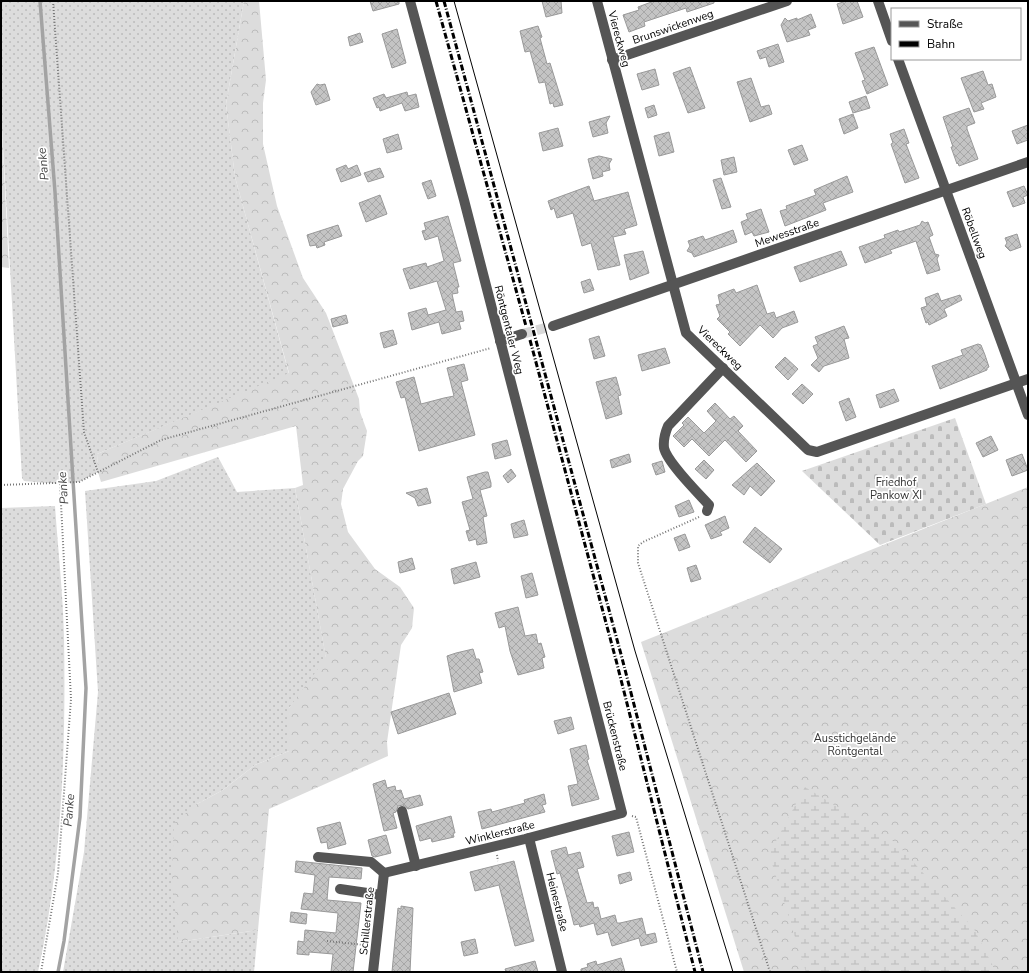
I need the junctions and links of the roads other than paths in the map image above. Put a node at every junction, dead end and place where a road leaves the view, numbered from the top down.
1 (410, 1) edge
2 (597, 1) edge
3 (787, 1) edge
4 (878, 1) edge
5 (891, 38) edge
6 (612, 60) junction
7 (898, 60) edge
8 (1028, 162) edge
9 (946, 191) junction
10 (673, 284) junction
11 (553, 326) tunnel mouth
12 (522, 334) tunnel mouth
13 (500, 341) junction
14 (723, 368) junction
15 (1028, 379) edge
16 (1016, 384) junction
17 (1028, 415) edge
18 (707, 511) road end
19 (584, 665) joint
20 (402, 812) dead end
21 (622, 813) joint
22 (529, 838) junction
23 (318, 857) dead end
24 (416, 866) junction
25 (384, 873) junction
26 (340, 889) dead end
27 (381, 895) junction
28 (374, 972) edge
29 (562, 972) edge

1 - 13 street, Röntgentaler Weg
2 - 6 street, Viereckweg
3 - 6 street, Brunswickenweg
4 - 5 street
6 - 10 street, Viereckweg
7 - 9 street, Röbellweg
8 - 9 street, Mewesstraße
9 - 10 street, Mewesstraße
9 - 16 street, Röbellweg
10 - 11 street, Mewesstraße
10 - 14 street, Viereckweg
12 - 13 street
13 - 19 street, Röntgentaler Weg
14 - 16 street, Viereckweg
14 - 18 street
15 - 16 street
16 - 17 street, Röbellweg
19 - 21 street, Brückenstraße
20 - 24 street
21 - 22 street, Winklerstraße
22 - 24 street, Winklerstraße
22 - 29 street, Heinestraße
23 - 25 street
24 - 25 street, Winklerstraße
25 - 27 street, Schillerstraße
26 - 27 street
27 - 28 street, Schillerstraße

